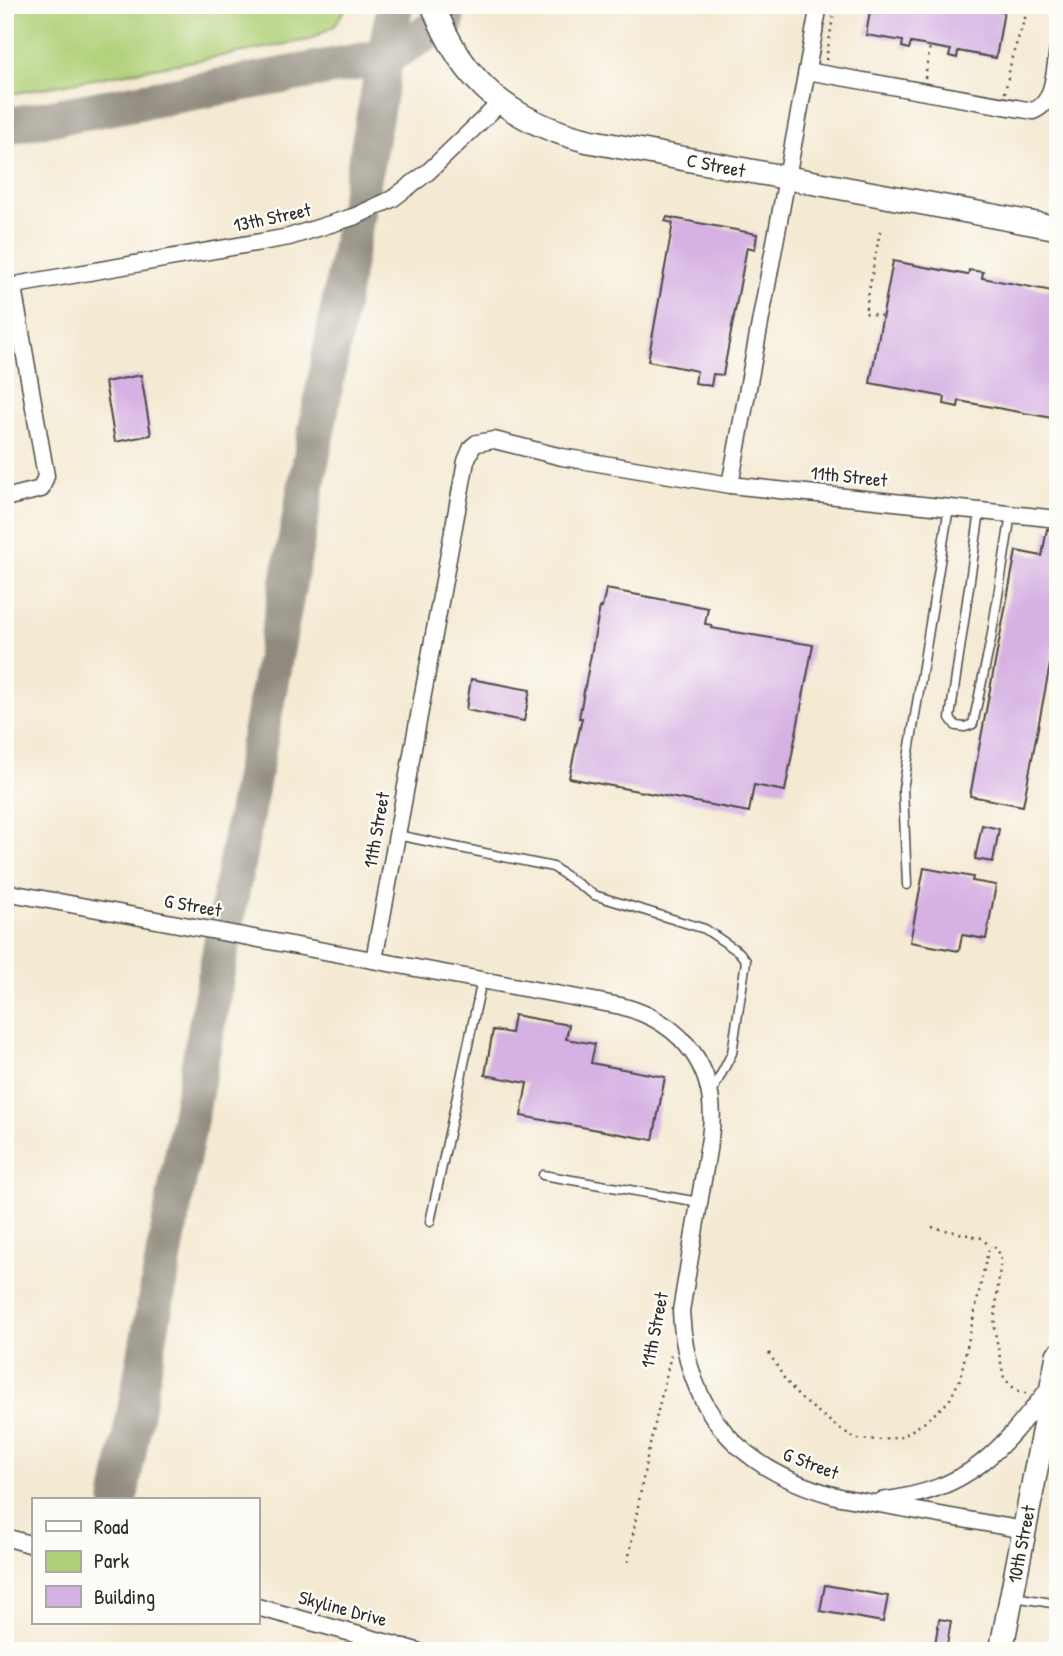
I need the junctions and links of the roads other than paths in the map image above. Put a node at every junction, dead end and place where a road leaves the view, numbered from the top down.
1 (433, 5) edge
2 (819, 5) edge
3 (1058, 50) edge
4 (807, 71) junction
5 (500, 103) junction
6 (788, 178) junction
7 (1058, 228) edge
8 (9, 289) edge
9 (730, 485) junction
10 (5, 498) edge
11 (949, 508) junction
12 (980, 511) junction
13 (1011, 514) junction
14 (1058, 519) edge
15 (397, 835) junction
16 (907, 884) dead end
17 (5, 892) edge
18 (374, 960) junction
19 (482, 980) junction
20 (711, 1094) junction
21 (544, 1175) dead end
22 (699, 1202) junction
23 (430, 1222) dead end
24 (681, 1311) joint
25 (1058, 1355) edge
26 (1047, 1391) junction
27 (868, 1503) junction
28 (1024, 1530) junction
29 (5, 1537) edge
30 (32, 1545) edge
31 (1011, 1596) junction
32 (1058, 1604) edge
33 (259, 1607) edge
34 (417, 1651) edge
35 (1000, 1651) edge

1 - 5 street, C Street
2 - 4 street
3 - 4 street
4 - 6 street
5 - 6 street, C Street
5 - 8 street, 13th Street
6 - 7 street, C Street
6 - 9 street
8 - 10 street, 13th Street
9 - 11 street, 11th Street
9 - 15 street, 11th Street
11 - 12 street, 11th Street
11 - 16 lane
12 - 13 street, 11th Street
12 - 13 lane
13 - 14 street, 11th Street
15 - 18 street, 11th Street
15 - 20 lane
17 - 18 street, G Street
18 - 19 street, 11th Street
19 - 20 street, 11th Street
19 - 23 lane
20 - 22 street, 11th Street
21 - 22 lane
22 - 24 street, 11th Street
24 - 27 street, G Street
25 - 26 street, 10th Street
26 - 27 street
26 - 28 street, 10th Street
27 - 28 street, G Street
28 - 31 street, 10th Street
29 - 30 street
31 - 32 lane
31 - 35 street, 10th Street
33 - 34 street, Skyline Drive

